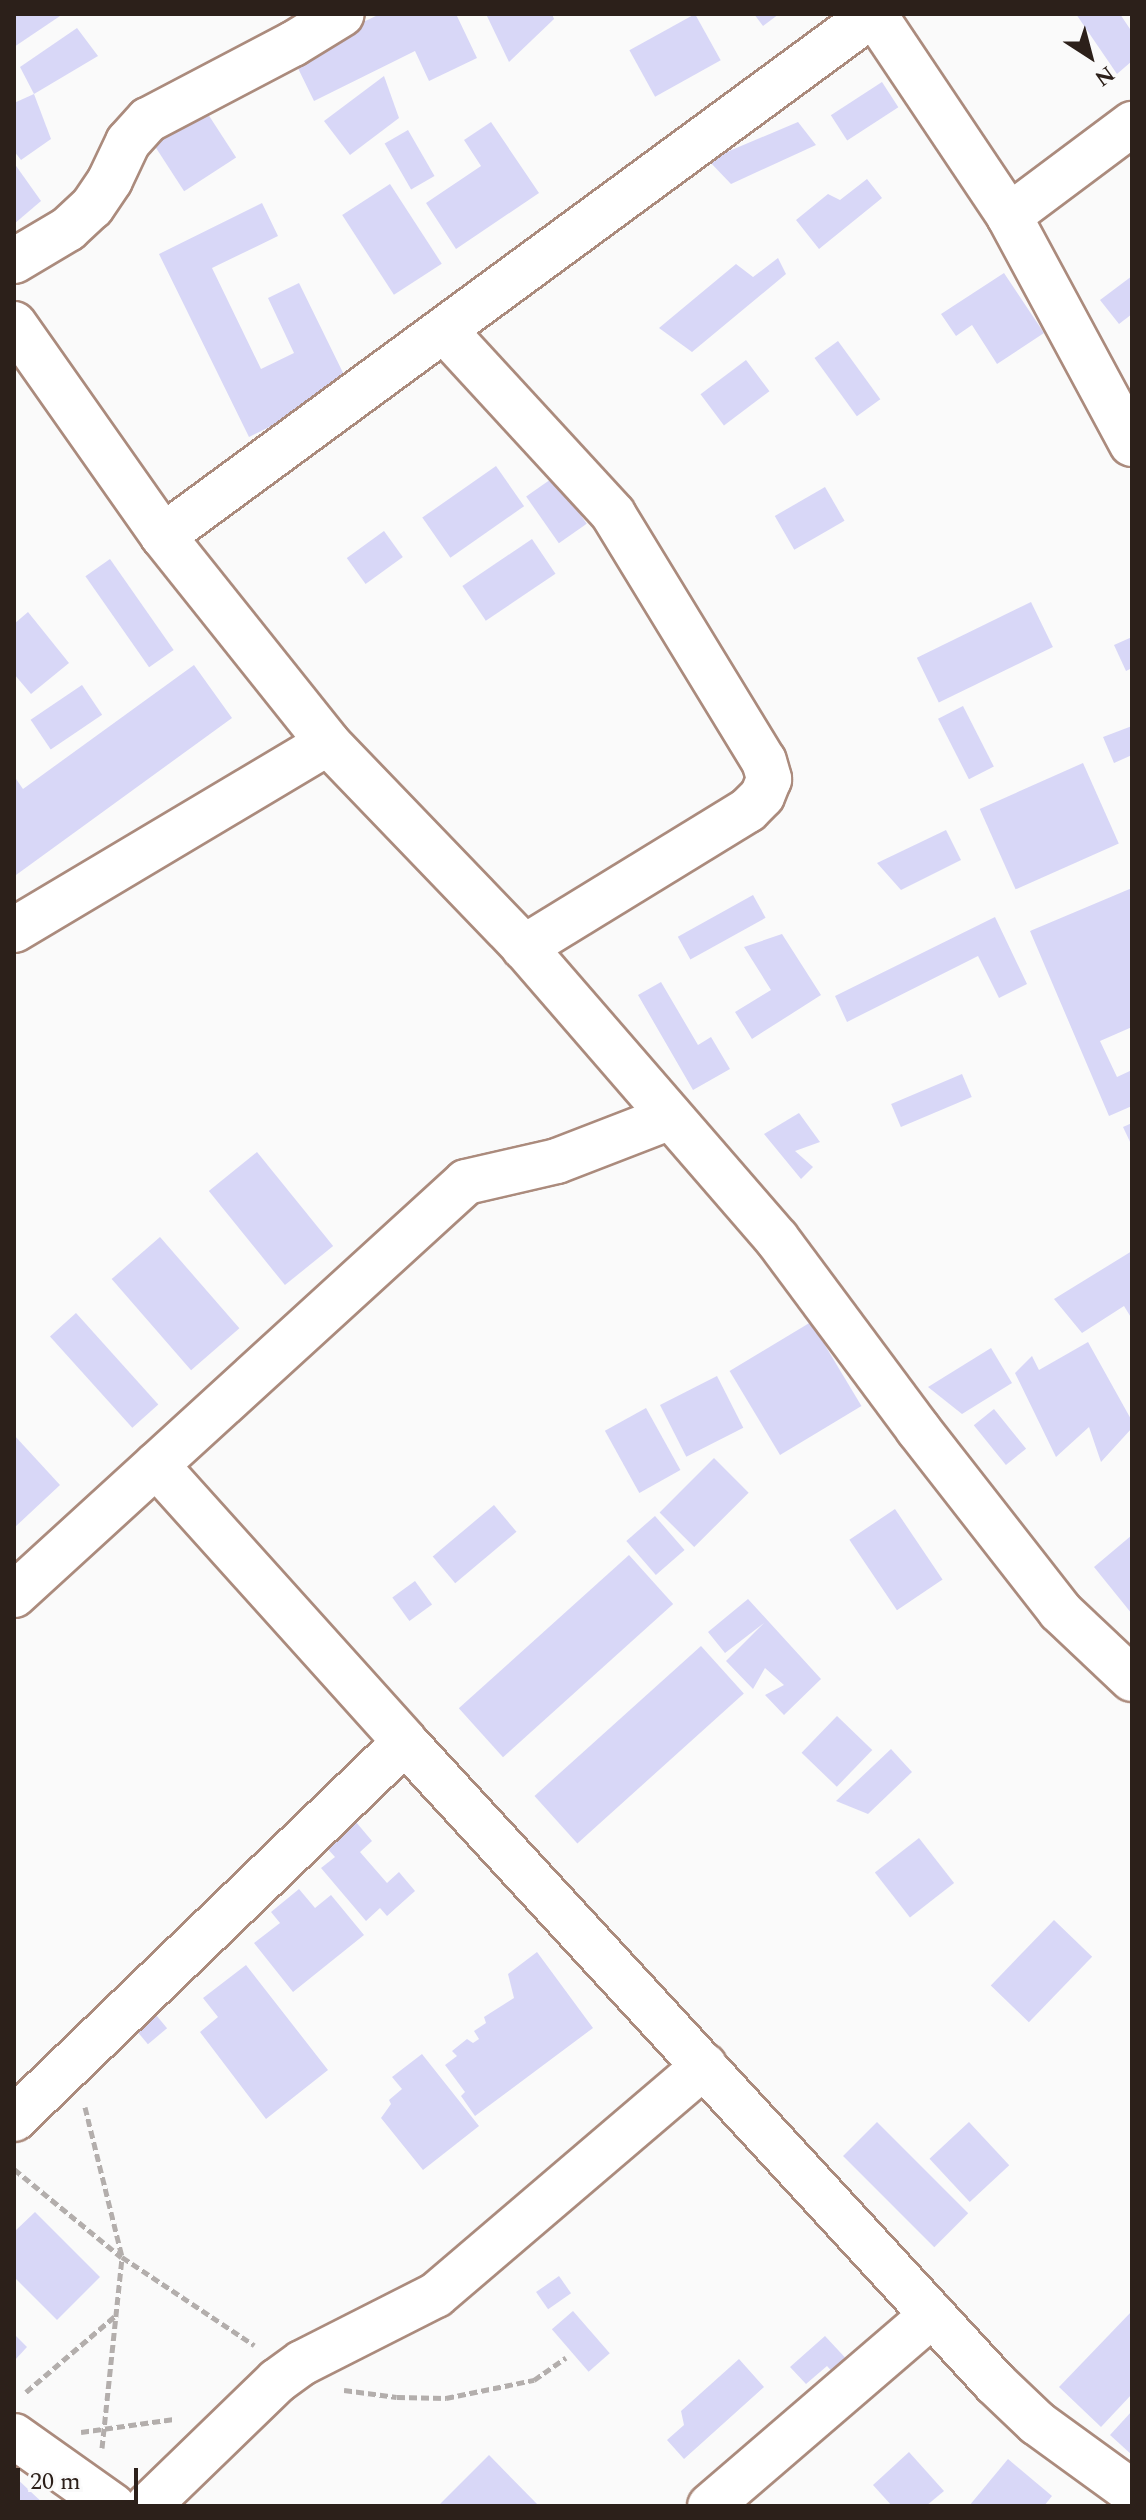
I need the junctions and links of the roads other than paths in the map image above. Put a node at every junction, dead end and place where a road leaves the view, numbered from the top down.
1 (342, 14) edge
2 (874, 14) edge
3 (1132, 124) edge
4 (1009, 216) junction
5 (14, 261) edge
6 (14, 324) edge
7 (444, 330) junction
8 (1125, 415) edge
9 (163, 536) junction
10 (328, 743) junction
11 (14, 930) edge
12 (524, 947) junction
13 (671, 1117) junction
14 (156, 1465) junction
15 (14, 1595) edge
16 (1132, 1679) edge
17 (405, 1742) junction
18 (704, 2066) junction
19 (14, 2119) edge
20 (932, 2315) junction
21 (14, 2436) edge
22 (1132, 2492) edge
23 (105, 2501) edge
24 (148, 2506) edge
25 (710, 2506) edge

1 - 5 street
2 - 4 street
2 - 7 street
3 - 4 street
4 - 8 street
6 - 9 street
7 - 9 street
7 - 12 street
9 - 10 street
10 - 11 street
10 - 12 street
12 - 13 street
13 - 14 street
13 - 16 street
14 - 15 street
14 - 17 street
17 - 18 street
17 - 19 street
18 - 20 street
18 - 24 street
20 - 22 street
20 - 25 street
21 - 23 street

